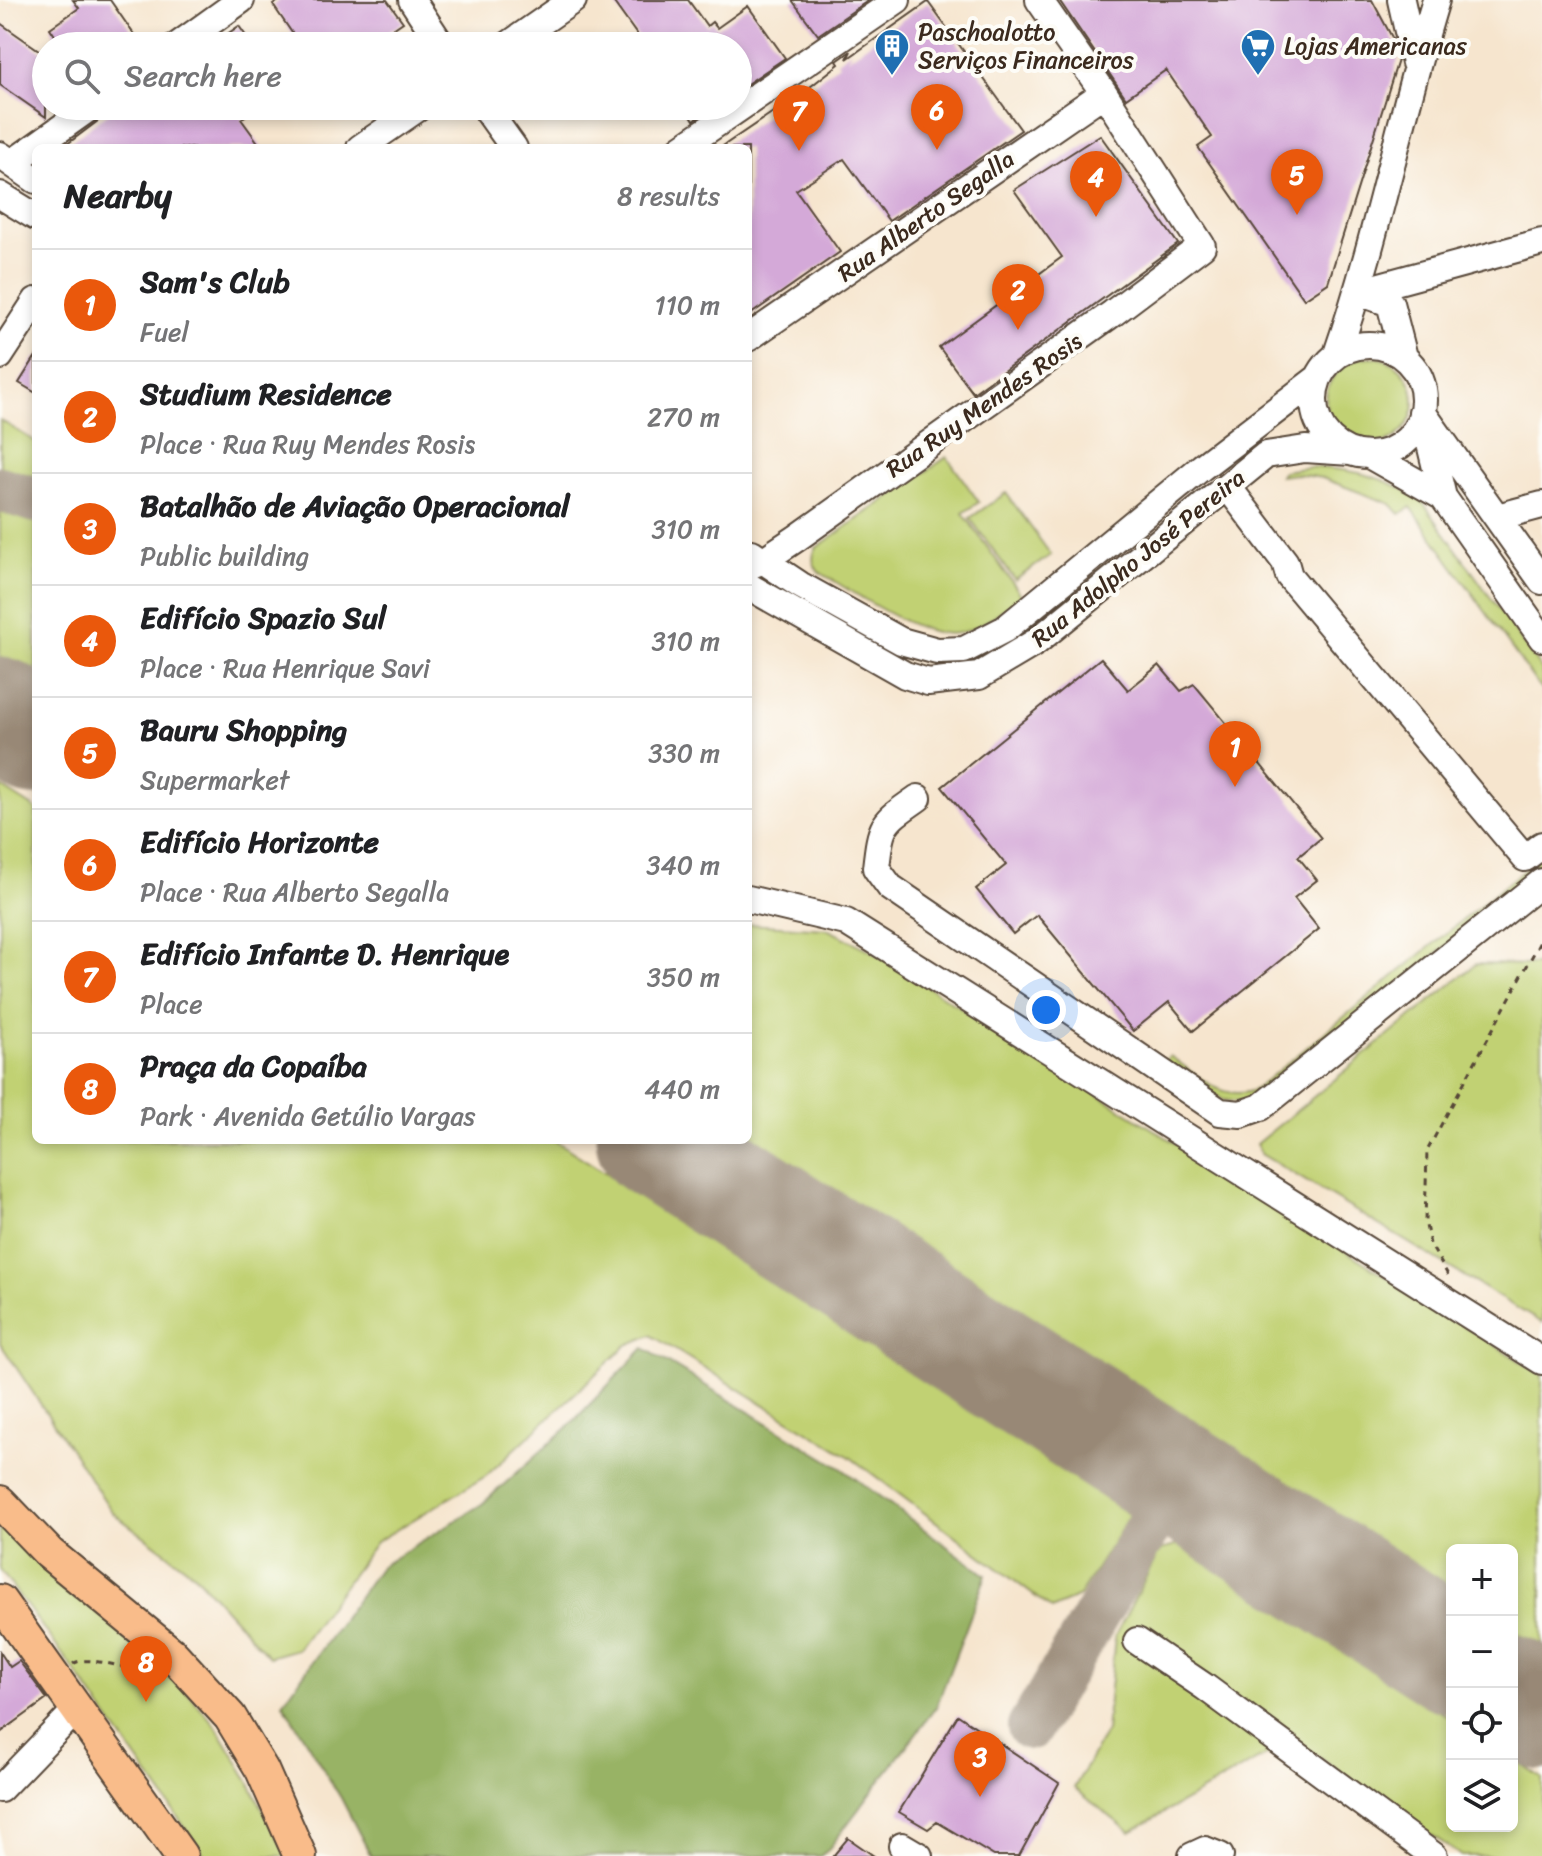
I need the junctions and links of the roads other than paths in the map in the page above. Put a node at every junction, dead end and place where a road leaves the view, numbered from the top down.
1 (241, 0) edge
2 (412, 0) edge
3 (573, 0) edge
4 (897, 0) edge
5 (1039, 0) edge
6 (1401, 0) edge
7 (1440, 1) edge
8 (196, 32) edge
9 (433, 32) edge
10 (527, 32) edge
11 (1416, 67) junction
12 (1104, 93) junction
13 (752, 99) edge
14 (69, 120) edge
15 (401, 120) edge
16 (494, 120) edge
17 (722, 120) edge
18 (366, 144) edge
19 (511, 144) edge
20 (687, 144) edge
21 (6, 159) edge
22 (32, 177) edge
23 (0, 195) edge
24 (32, 215) edge
25 (1542, 242) edge
26 (1358, 292) junction
27 (32, 307) edge
28 (752, 335) edge
29 (1337, 354) junction
30 (0, 356) edge
31 (1404, 357) junction
32 (1318, 378) junction
33 (1422, 412) junction
34 (1360, 454) junction
35 (1202, 467) junction
36 (1224, 491) junction
37 (1443, 497) junction
38 (1542, 505) edge
39 (1497, 517) junction
40 (797, 538) junction
41 (753, 559) edge
42 (1542, 581) edge
43 (800, 585) junction
44 (752, 588) edge
45 (1542, 638) edge
46 (918, 798) dead end
47 (1542, 845) edge
48 (1542, 882) edge
49 (752, 900) edge
50 (1542, 1361) edge
51 (0, 1502) edge
52 (0, 1601) edge
53 (1137, 1641) dead end
54 (77, 1709) junction
55 (0, 1789) edge
56 (181, 1856) edge
57 (300, 1856) edge
58 (1192, 1856) edge
59 (1220, 1856) edge
60 (1434, 1856) edge

1 - 8 street
2 - 9 street
3 - 10 street
4 - 13 street
5 - 12 street
6 - 11 street
7 - 11 street
11 - 26 street
12 - 28 street, Rua Alberto Segalla
12 - 40 street, Rua Ruy Mendes Rosis
14 - 21 street
15 - 18 street
16 - 19 street
17 - 20 street
21 - 22 street
23 - 24 street
25 - 26 street
26 - 29 street
26 - 31 street
27 - 30 street
29 - 31 street
29 - 32 street
31 - 33 street
32 - 34 street
32 - 35 street, Rua Adolpho José Pereira
33 - 34 street
33 - 37 street
33 - 39 street
34 - 36 street, Rua Adolpho José Pereira
34 - 37 street
35 - 36 street
35 - 43 street, Rua Adolpho José Pereira
36 - 44 street, Rua Adolpho José Pereira
36 - 47 street
37 - 45 street
38 - 39 street
39 - 42 street
40 - 41 street, Rua Ruy Mendes Rosis
40 - 43 street
41 - 43 street
46 - 48 street
49 - 50 street
51 - 57 main road
52 - 54 main road
53 - 60 street
54 - 55 street
54 - 56 main road
58 - 59 street

